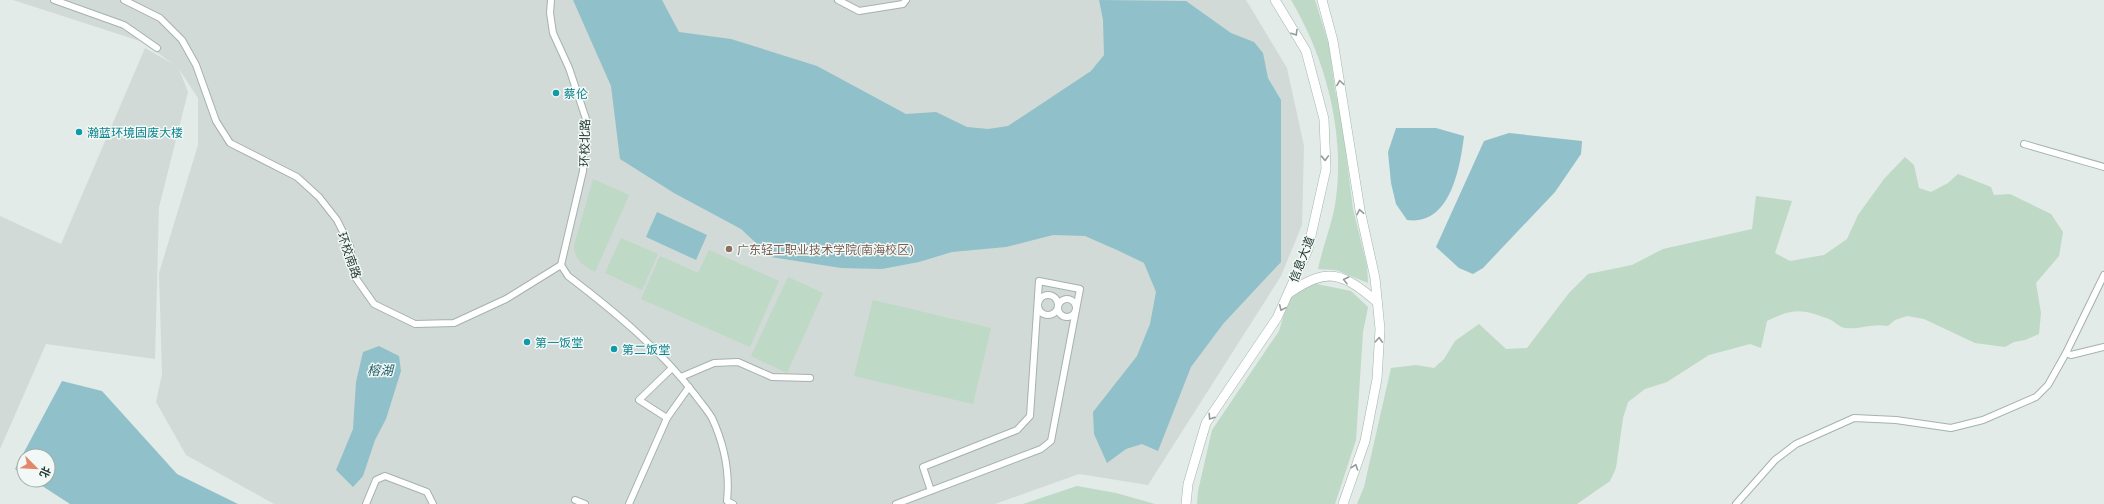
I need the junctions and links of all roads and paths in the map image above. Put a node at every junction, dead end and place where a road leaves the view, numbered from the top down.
1 (54, 0) edge
2 (124, 0) edge
3 (550, 0) edge
4 (838, 0) edge
5 (906, 0) edge
6 (1275, 0) edge
7 (1322, 0) edge
8 (157, 48) dead end
9 (2024, 144) dead end
10 (2104, 167) edge
11 (561, 265) junction
12 (2104, 275) edge
13 (1288, 294) junction
14 (1038, 302) junction
15 (1377, 302) junction
16 (1058, 306) junction
17 (1076, 310) junction
18 (2104, 347) edge
19 (2066, 353) junction
20 (672, 368) junction
21 (681, 377) junction
22 (810, 378) dead end
23 (689, 387) junction
24 (668, 418) junction
25 (931, 491) junction
26 (575, 500) dead end
27 (431, 502) edge
28 (726, 503) edge
29 (366, 504) edge
30 (585, 504) edge
31 (628, 504) edge
32 (733, 504) edge
33 (896, 504) edge
34 (1186, 504) edge
35 (1343, 504) edge
36 (1736, 504) edge

1 - 8 street
2 - 11 street, 环校南路
3 - 11 street, 环校北路
4 - 5 street
6 -> 13 main road, 信息大道
15 -> 7 main road
9 - 10 street
11 - 20 street
12 - 19 street
15 -> 13 main road
13 -> 34 main road, 信息大道
14 - 16 street
14 - 16 street
14 - 17 street
14 - 25 street
35 -> 15 main road
16 - 17 street
16 - 17 street
17 - 25 street
18 - 19 street
19 - 36 street
20 - 21 street
20 - 24 street
21 - 22 street
21 - 23 street
23 - 24 street
23 - 28 street
24 - 31 street
25 - 33 street
26 - 30 street
27 - 29 street
28 - 32 street

